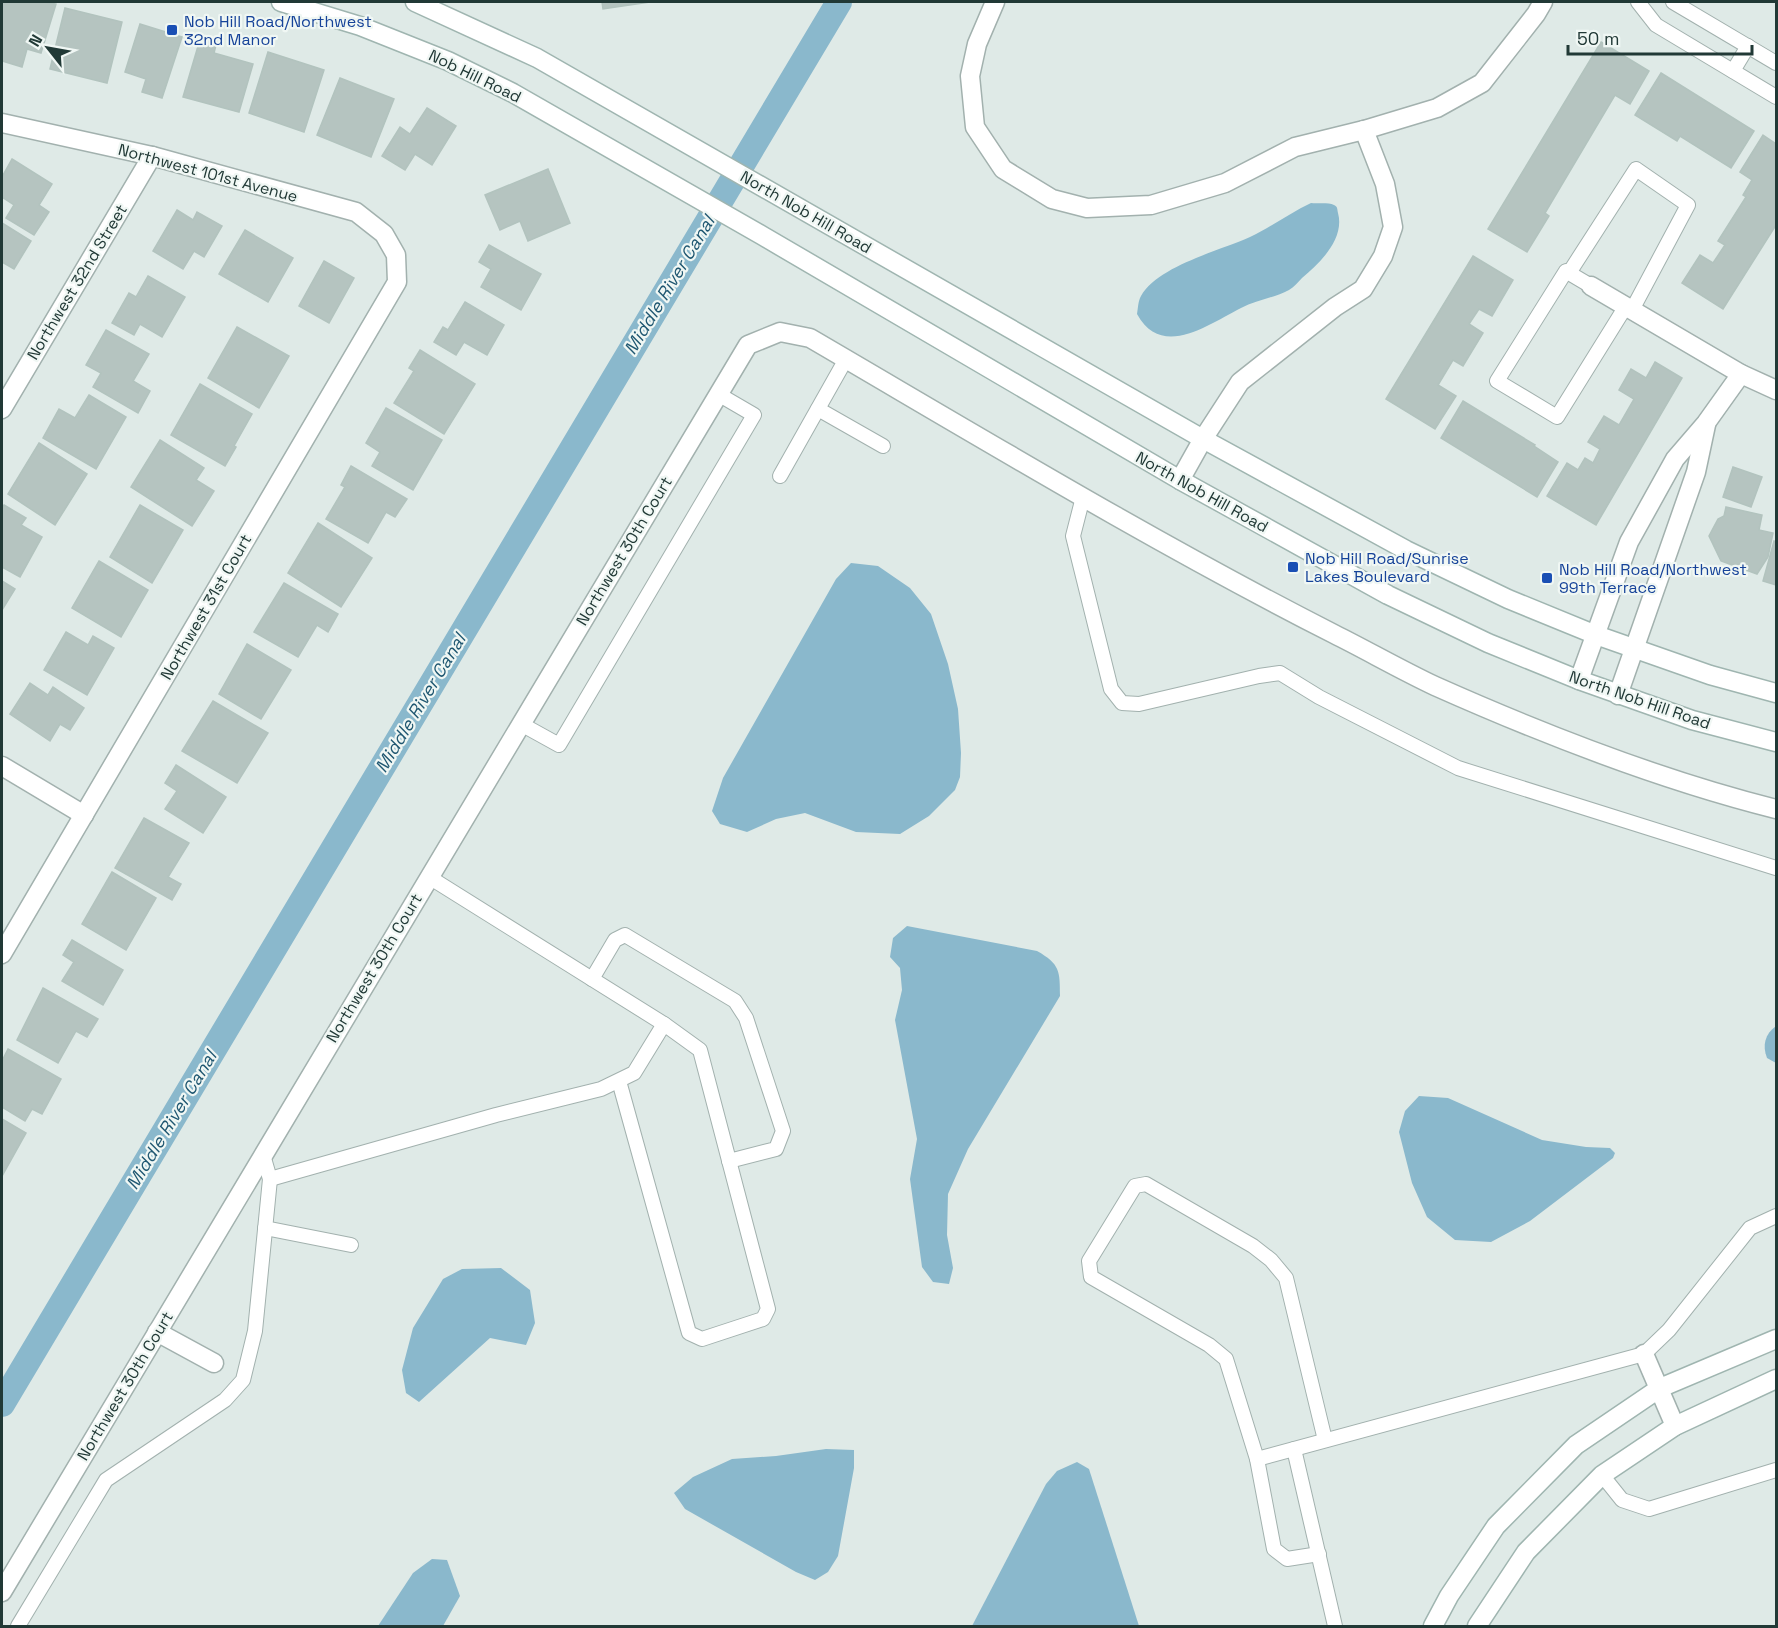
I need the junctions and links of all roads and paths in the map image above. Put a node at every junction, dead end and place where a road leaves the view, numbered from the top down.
1 (281, 2) edge
2 (415, 2) edge
3 (995, 2) edge
4 (1543, 2) edge
5 (1638, 2) edge
6 (1673, 2) edge
7 (1748, 45) junction
8 (1776, 63) edge
9 (1733, 71) junction
10 (1776, 97) edge
11 (2, 123) edge
12 (1364, 130) junction
13 (152, 156) junction
14 (658, 176) joint
15 (396, 255) joint
16 (1569, 273) junction
17 (1591, 286) joint
18 (1629, 308) junction
19 (846, 359) junction
20 (1741, 374) junction
21 (1776, 390) edge
22 (718, 394) junction
23 (2, 409) edge
24 (818, 409) junction
25 (1706, 423) junction
26 (1203, 439) junction
27 (883, 446) dead end
28 (780, 476) dead end
29 (1180, 480) junction
30 (1083, 497) junction
31 (1596, 635) junction
32 (1634, 649) junction
33 (1580, 680) junction
34 (1776, 693) edge
35 (1618, 694) junction
36 (520, 724) junction
37 (1776, 742) edge
38 (2, 766) edge
39 (1776, 809) edge
40 (84, 815) junction
41 (1776, 868) edge
42 (429, 877) junction
43 (2, 954) edge
44 (592, 979) junction
45 (664, 1024) junction
46 (619, 1081) junction
47 (263, 1155) junction
48 (729, 1161) junction
49 (270, 1179) junction
50 (1776, 1216) edge
51 (266, 1228) junction
52 (351, 1245) dead end
53 (157, 1332) junction
54 (1776, 1339) edge
55 (1644, 1354) junction
56 (214, 1363) dead end
57 (1776, 1379) edge
58 (1660, 1388) junction
59 (1675, 1426) junction
60 (1325, 1440) junction
61 (1294, 1449) junction
62 (1257, 1459) junction
63 (1776, 1470) edge
64 (1602, 1475) junction
65 (1318, 1554) junction
66 (2, 1592) edge
67 (18, 1626) edge
68 (1335, 1626) edge
69 (1433, 1626) edge
70 (1477, 1626) edge

1 - 14 street, Nob Hill Road
2 - 26 street, North Nob Hill Road
3 - 12 street
4 - 12 street
5 - 9 lane
6 - 7 lane
7 - 8 lane
7 - 9 lane
9 - 10 lane
11 - 13 street, Northwest 101st Avenue
12 - 26 street
13 - 15 street, Northwest 101st Avenue
13 - 23 street, Northwest 32nd Street
14 - 29 street, North Nob Hill Road
15 - 40 street, Northwest 31st Court
16 - 17 lane
16 - 18 lane
16 - 18 lane
17 - 18 street
18 - 20 street
19 - 22 street, Northwest 30th Court
19 - 24 lane
19 - 30 street
20 - 21 street
20 - 25 street
22 - 36 street, Northwest 30th Court
22 - 36 lane
24 - 27 lane
24 - 28 lane
25 - 31 street
25 - 32 street
26 - 29 street
26 - 31 street, North Nob Hill Road
29 - 33 street, North Nob Hill Road
30 - 39 street
30 - 41 lane
31 - 32 street, North Nob Hill Road
31 - 33 street
32 - 34 street, North Nob Hill Road
32 - 35 street
33 - 35 street, North Nob Hill Road
35 - 37 street, North Nob Hill Road
36 - 42 street, Northwest 30th Court
38 - 40 street
40 - 43 street, Northwest 31st Court
42 - 44 lane
42 - 47 street, Northwest 30th Court
44 - 45 lane
44 - 48 lane
45 - 46 lane
45 - 48 lane
46 - 48 lane
46 - 49 lane
47 - 49 lane
47 - 53 street, Northwest 30th Court
49 - 51 lane
50 - 55 lane
51 - 52 lane
51 - 67 lane
53 - 56 street
53 - 66 street, Northwest 30th Court
54 - 58 street
55 - 58 street
55 - 60 lane
57 - 59 street
58 - 59 street
58 - 69 street
59 - 64 street
60 - 61 lane
60 - 62 lane
61 - 62 lane
61 - 65 lane
62 - 65 lane
63 - 64 lane
64 - 70 street
65 - 68 lane

